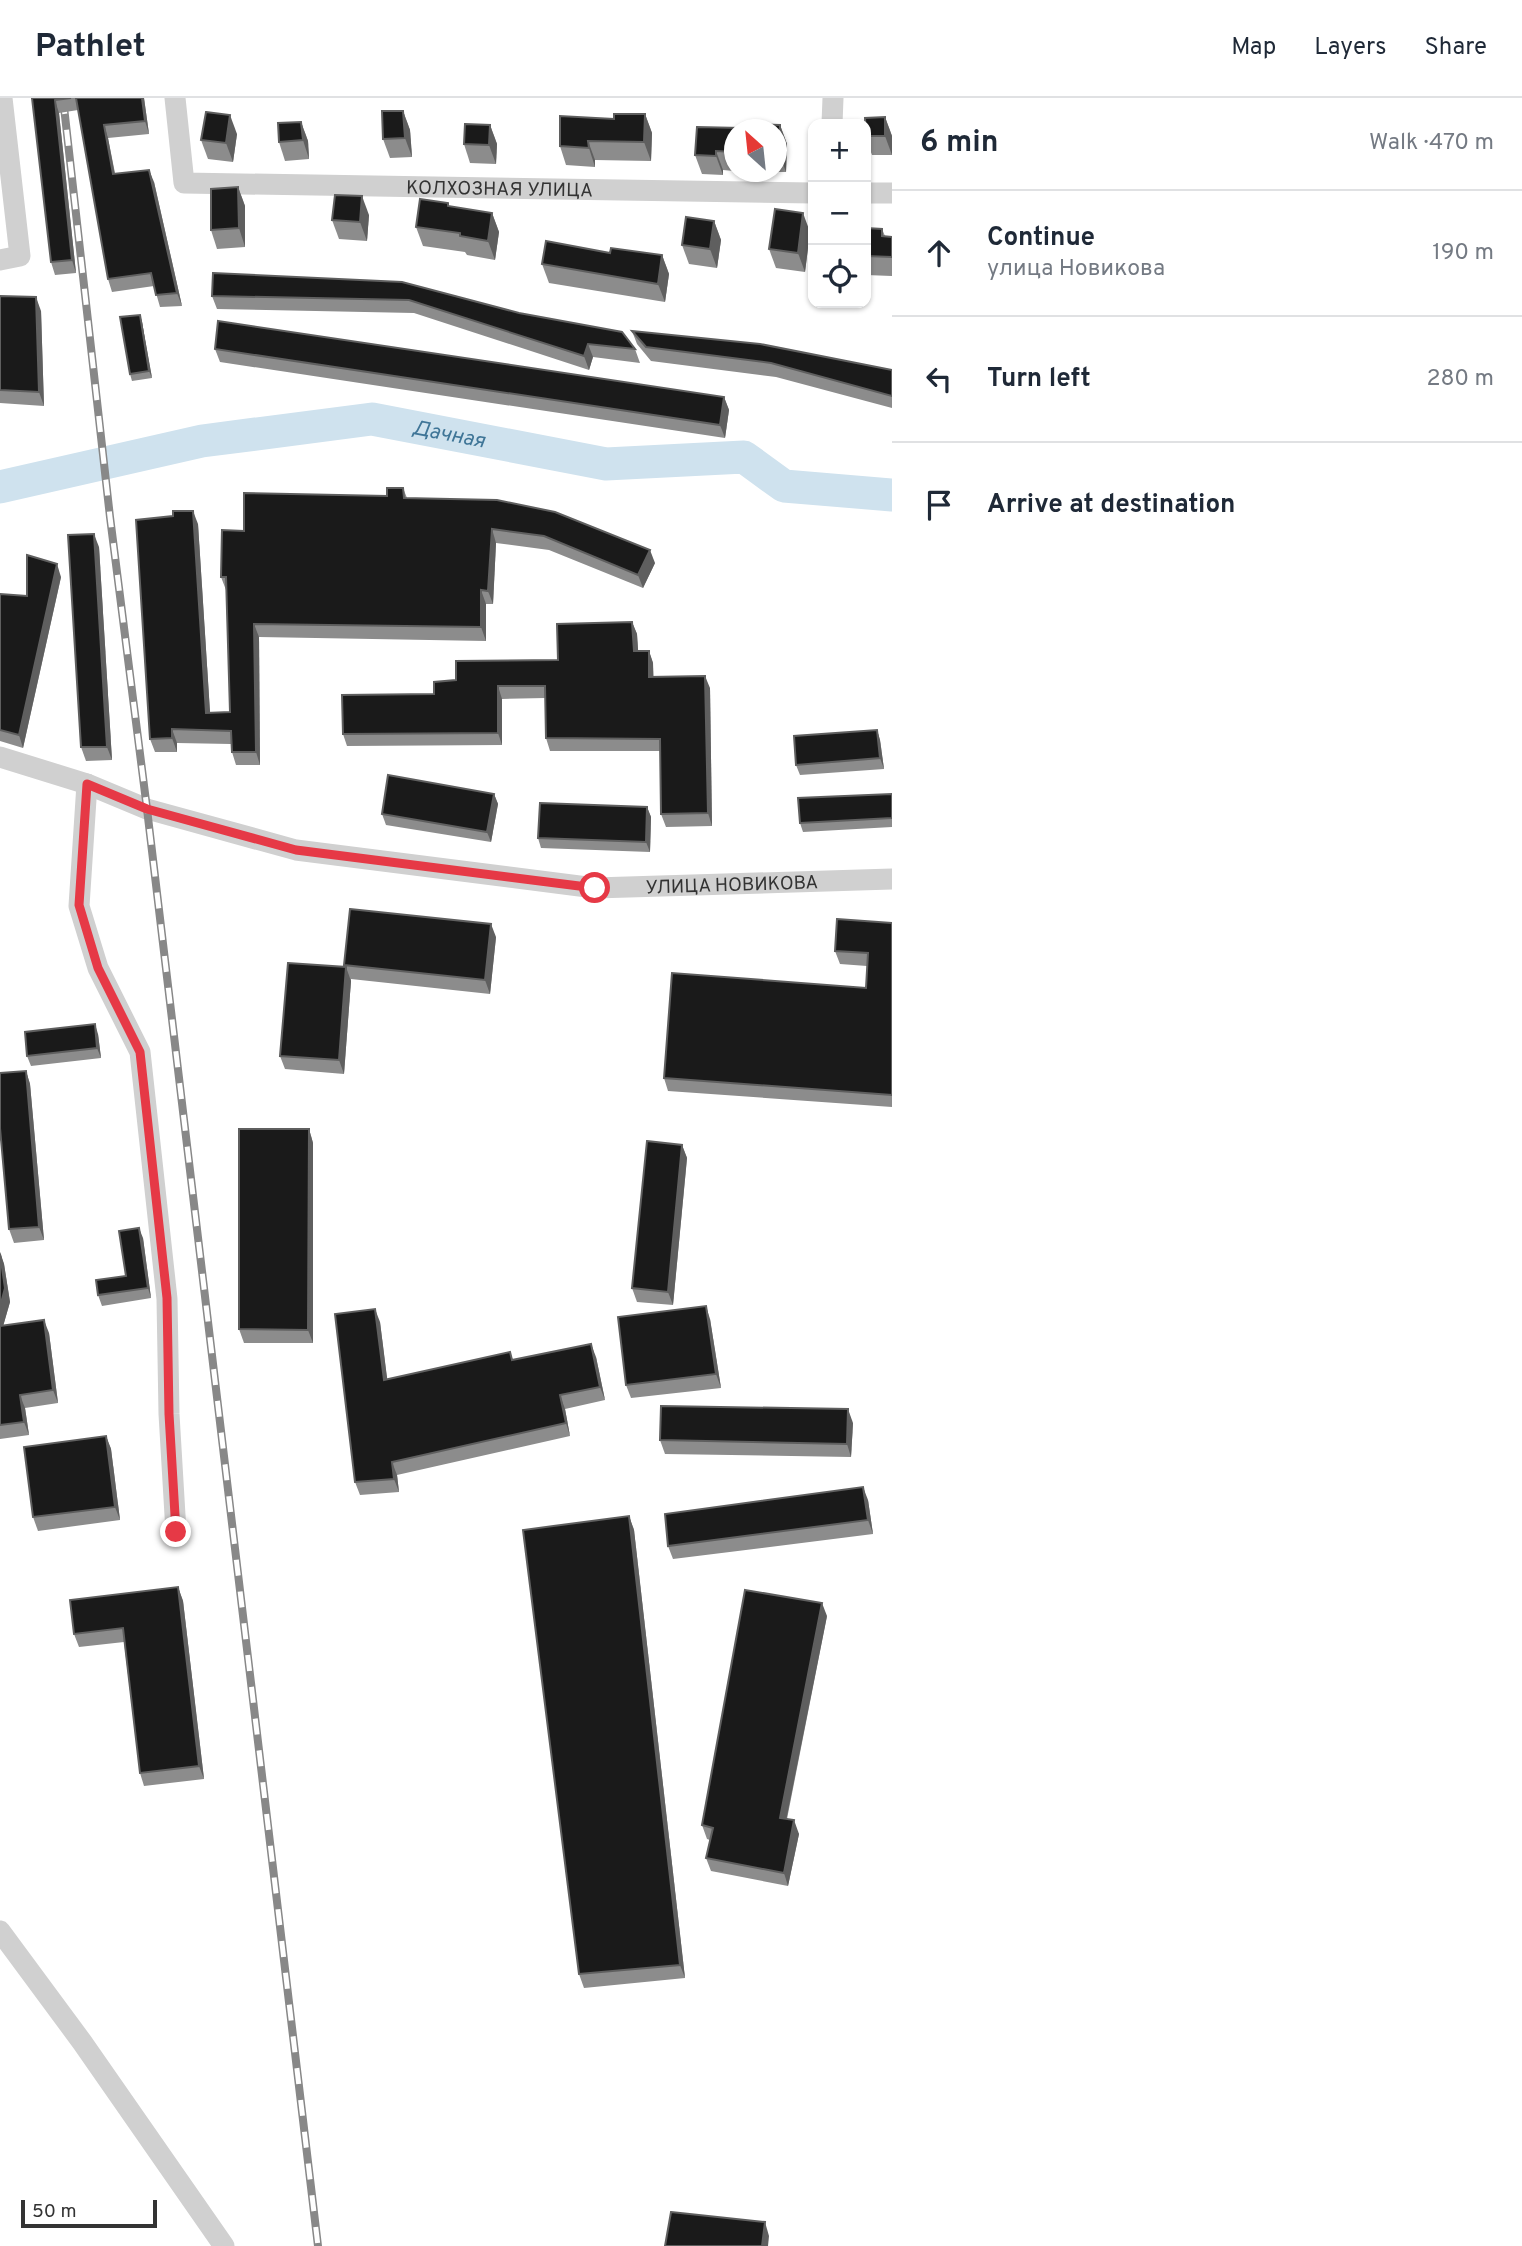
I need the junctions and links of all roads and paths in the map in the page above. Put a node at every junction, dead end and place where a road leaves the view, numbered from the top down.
1 (2, 98) edge
2 (175, 98) edge
3 (833, 98) edge
4 (832, 119) edge
5 (892, 192) edge
6 (808, 193) edge
7 (871, 193) edge
8 (0, 260) edge
9 (0, 757) edge
10 (87, 784) junction
11 (892, 879) edge
12 (176, 1532) dead end
13 (0, 1931) edge
14 (224, 2246) edge

1 - 8 street
2 - 6 street, КОЛХОЗНАЯ УЛИЦА
3 - 4 street
5 - 7 street
9 - 10 street, УЛИЦА НОВИКОВА
10 - 11 street, УЛИЦА НОВИКОВА
10 - 12 street
13 - 14 street

